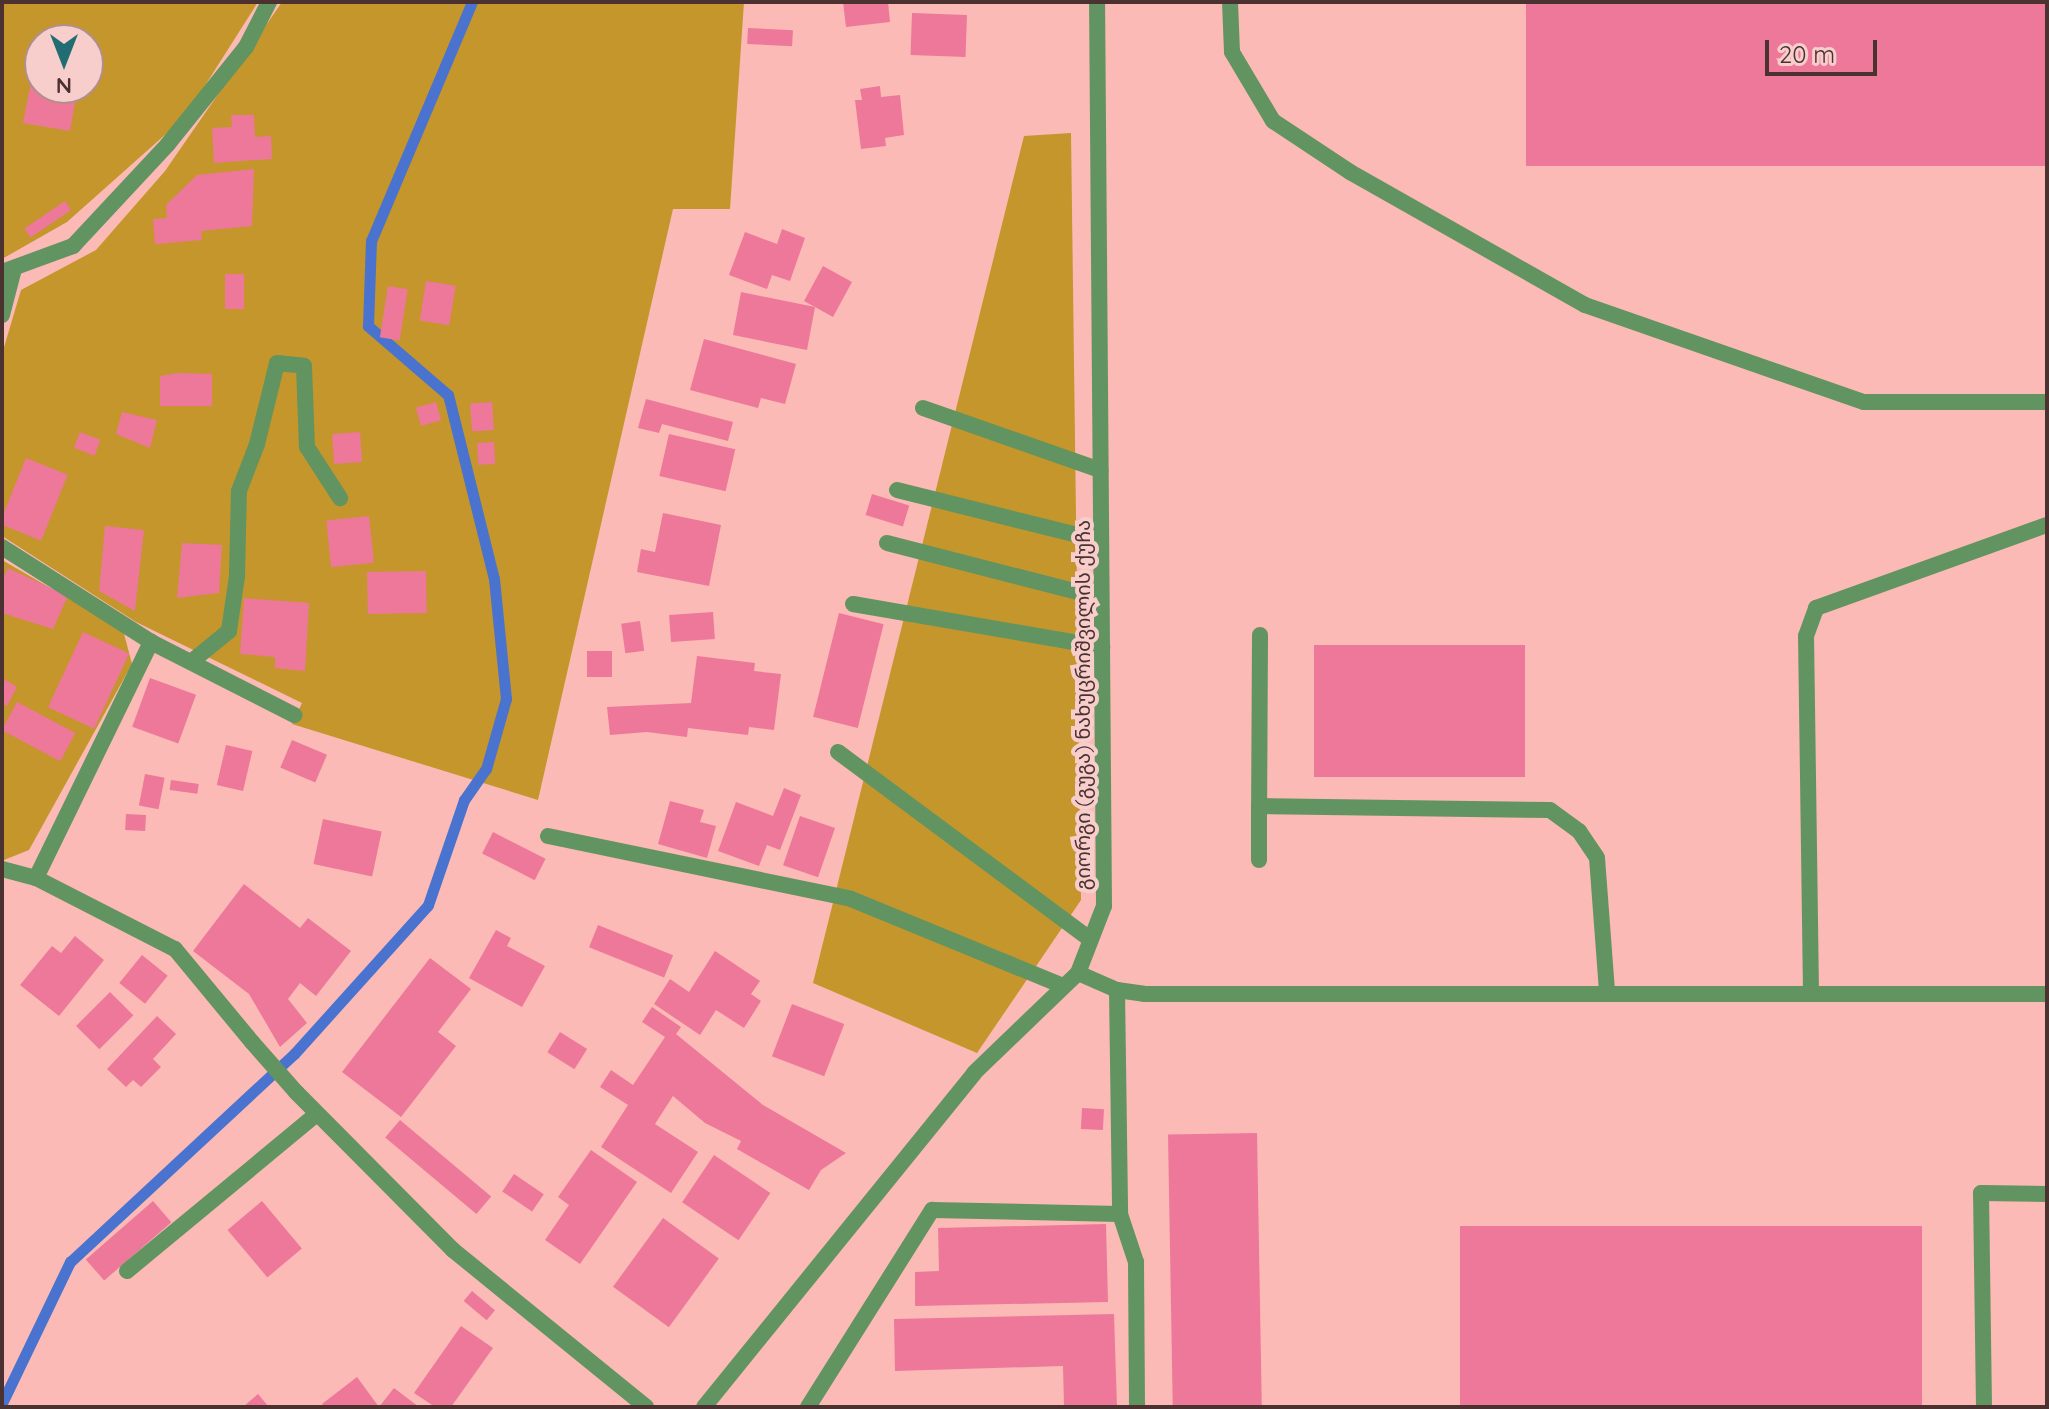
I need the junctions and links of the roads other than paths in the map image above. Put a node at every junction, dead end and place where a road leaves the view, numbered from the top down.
1 (269, 2) edge
2 (1097, 2) edge
3 (1230, 2) edge
4 (8, 270) edge
5 (2, 315) edge
6 (2047, 402) edge
7 (923, 408) dead end
8 (1100, 470) junction
9 (897, 490) dead end
10 (340, 498) dead end
11 (2047, 525) edge
12 (1101, 541) junction
13 (887, 543) dead end
14 (2, 547) edge
15 (1101, 598) junction
16 (853, 604) dead end
17 (1260, 635) dead end
18 (151, 642) junction
19 (1102, 647) junction
20 (191, 662) junction
21 (294, 715) dead end
22 (838, 752) dead end
23 (1259, 806) junction
24 (548, 836) dead end
25 (1259, 860) dead end
26 (2, 869) edge
27 (36, 878) junction
28 (1090, 939) junction
29 (1078, 973) junction
30 (1063, 986) junction
31 (1117, 990) junction
32 (1607, 991) junction
33 (1811, 992) junction
34 (2047, 994) edge
35 (317, 1114) junction
36 (2047, 1194) edge
37 (1120, 1214) junction
38 (127, 1271) dead end
39 (646, 1407) edge
40 (704, 1407) edge
41 (808, 1407) edge
42 (1137, 1407) edge
43 (1984, 1407) edge

1 - 4 street
2 - 8 street, გიორგი (გუგა) ნახუცრიშვილის ქუჩა
3 - 6 street
4 - 5 street
7 - 8 street
8 - 12 street, გიორგი (გუგა) ნახუცრიშვილის ქუჩა
9 - 12 street
10 - 20 street
11 - 33 street
12 - 15 street, გიორგი (გუგა) ნახუცრიშვილის ქუჩა
13 - 15 street
14 - 18 street
15 - 19 street, გიორგი (გუგა) ნახუცრიშვილის ქუჩა
16 - 19 street
17 - 23 street
18 - 20 street
18 - 27 street
19 - 28 street, გიორგი (გუგა) ნახუცრიშვილის ქუჩა
20 - 21 street
22 - 28 street
23 - 25 street
23 - 32 street
24 - 30 street
26 - 27 street
27 - 35 street
28 - 29 street, გიორგი (გუგა) ნახუცრიშვილის ქუჩა
29 - 30 street, გიორგი (გუგა) ნახუცრიშვილის ქუჩა
29 - 31 street
30 - 40 street, გიორგი (გუგა) ნახუცრიშვილის ქუჩა
31 - 32 street
31 - 37 street
32 - 33 street
33 - 34 street
35 - 38 street
35 - 39 street
36 - 43 street
37 - 41 street
37 - 42 street

